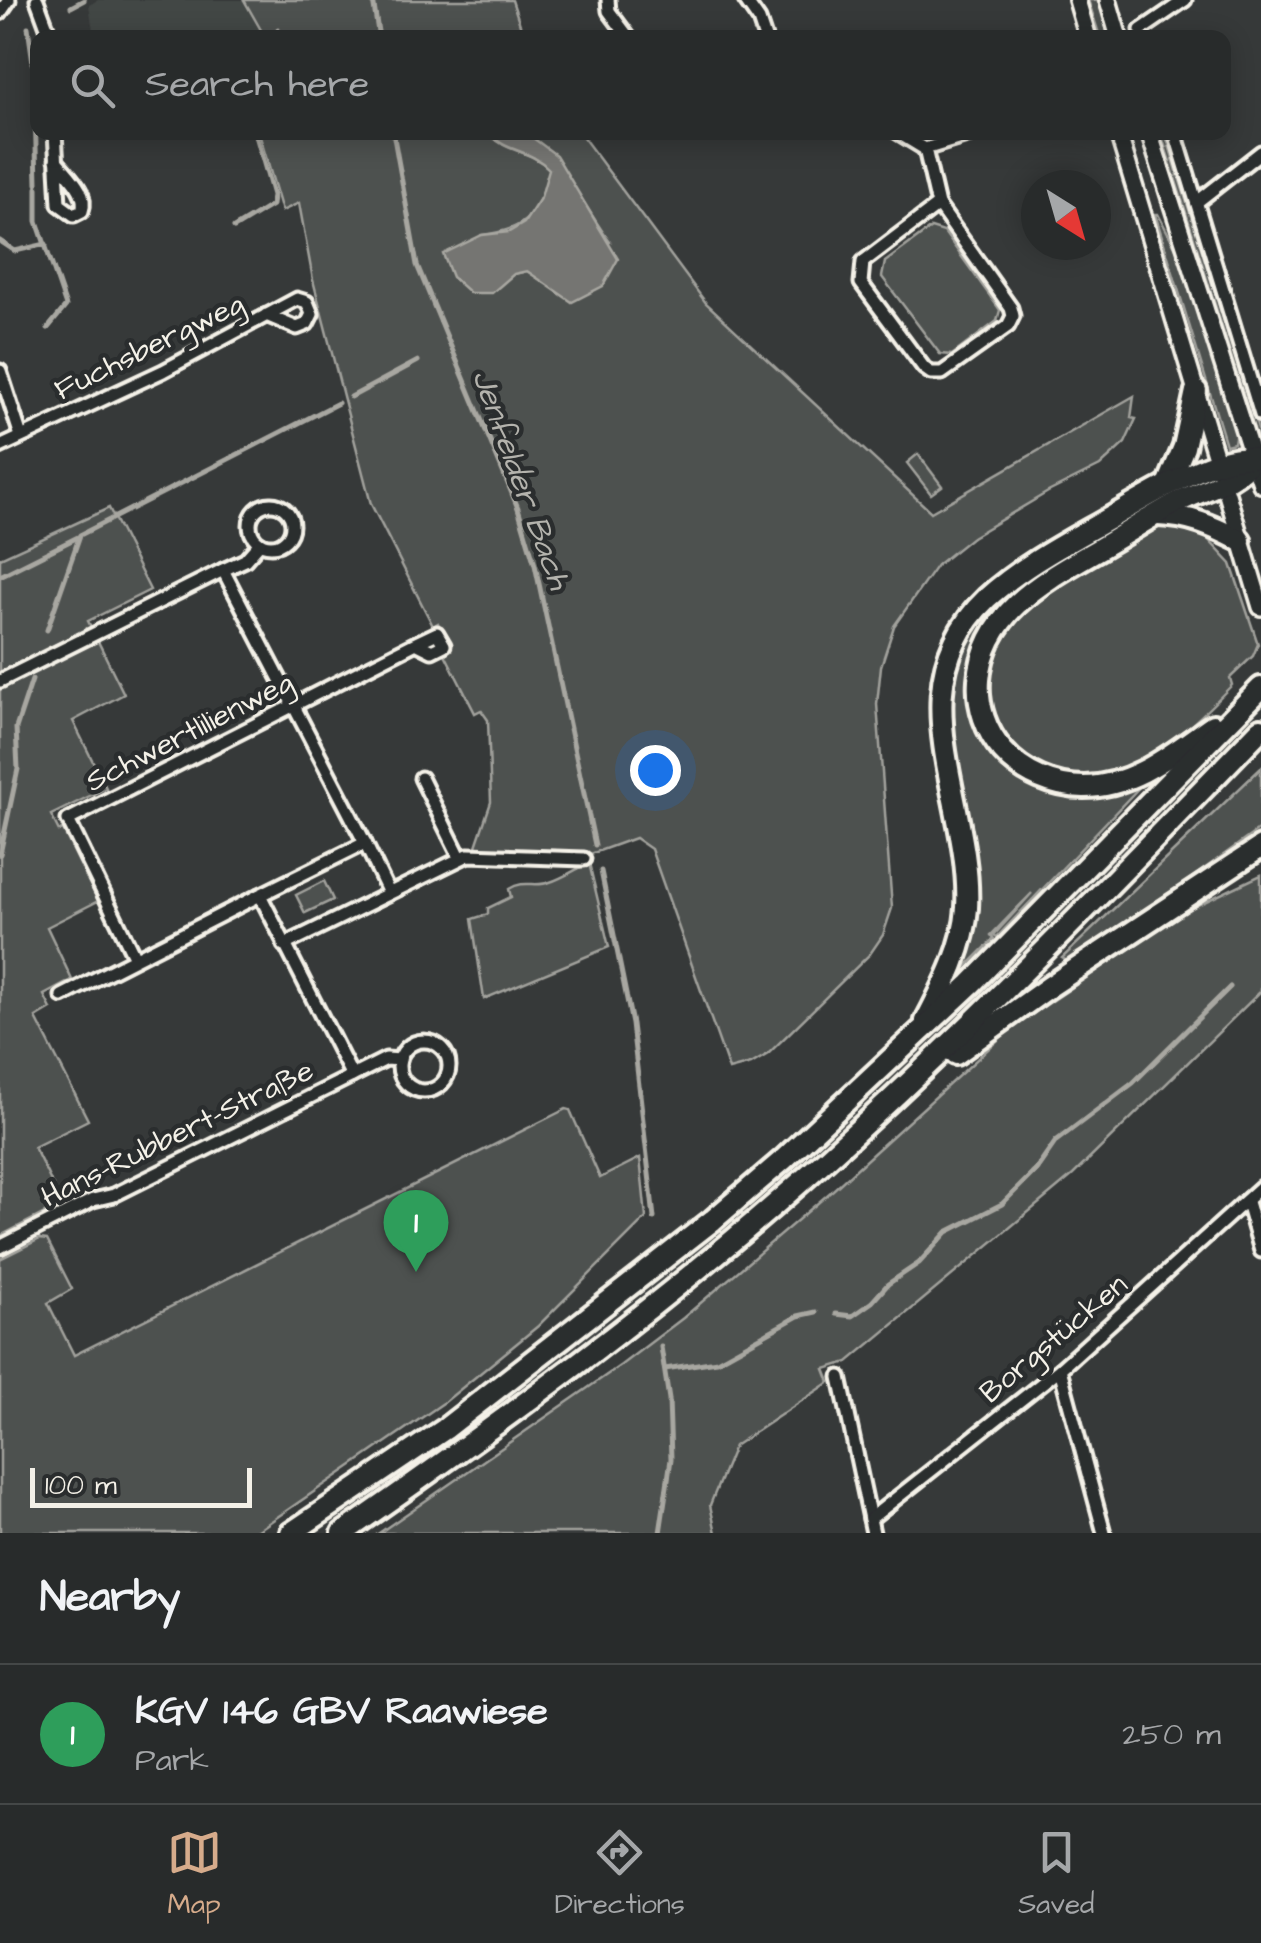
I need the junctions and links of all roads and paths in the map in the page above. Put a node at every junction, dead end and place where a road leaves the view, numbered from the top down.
1 (9, 0) edge
2 (38, 0) edge
3 (608, 0) edge
4 (745, 0) edge
5 (1077, 0) edge
6 (1108, 0) edge
7 (1185, 0) edge
8 (0, 12) edge
9 (48, 30) edge
10 (622, 30) edge
11 (762, 30) edge
12 (1086, 30) edge
13 (1117, 30) edge
14 (1147, 30) edge
15 (55, 140) edge
16 (909, 140) edge
17 (956, 140) edge
18 (1120, 140) edge
19 (1152, 140) edge
20 (1177, 140) edge
21 (925, 150) junction
22 (1261, 152) edge
23 (56, 160) dead end
24 (1197, 202) junction
25 (938, 206) junction
26 (266, 316) dead end
27 (0, 371) edge
28 (1257, 384) edge
29 (1196, 392) junction
30 (1261, 415) edge
31 (21, 436) junction
32 (0, 447) edge
33 (1253, 458) junction
34 (1220, 474) junction
35 (1168, 484) junction
36 (1261, 484) edge
37 (1158, 515) junction
38 (1240, 540) junction
39 (260, 543) dead end
40 (223, 570) junction
41 (1261, 607) edge
42 (416, 643) dead end
43 (0, 682) edge
44 (1256, 692) edge
45 (293, 706) junction
46 (1261, 729) edge
47 (421, 778) dead end
48 (364, 843) junction
49 (1261, 847) edge
50 (1261, 856) edge
51 (460, 857) junction
52 (584, 859) dead end
53 (1232, 867) junction
54 (390, 893) junction
55 (260, 895) junction
56 (284, 945) junction
57 (135, 958) junction
58 (62, 996) dead end
59 (918, 1037) junction
60 (400, 1060) junction
61 (352, 1076) junction
62 (890, 1102) junction
63 (1261, 1187) edge
64 (1247, 1202) junction
65 (0, 1248) edge
66 (1261, 1252) edge
67 (1060, 1370) junction
68 (840, 1377) dead end
69 (872, 1526) edge
70 (291, 1533) edge
71 (343, 1533) edge
72 (1104, 1533) edge

1 - 8 street
2 - 9 street
3 - 10 street
4 - 11 street
5 - 12 main road
6 - 13 main road
7 - 14 street
15 - 23 street
16 - 21 street
17 - 21 street
18 - 29 main road
19 - 33 main road
20 - 24 street
21 - 25 street
22 - 24 street
24 - 28 street
25 - 25 street
26 - 31 street, Fuchsbergweg
27 - 31 street
28 - 30 street
29 - 34 main road
29 - 35 highway
31 - 32 street, Fuchsbergweg
33 - 34 highway
33 - 36 main road
34 - 35 highway
34 - 37 highway
34 - 38 main road
35 - 59 highway
37 - 38 highway
37 - 44 highway
38 - 41 main road
39 - 40 street
40 - 43 street
40 - 45 street
42 - 45 street, Schwertlilienweg
44 - 59 highway
45 - 48 street
45 - 57 street, Schwertlilienweg
46 - 62 highway
47 - 51 street
48 - 54 street
48 - 55 street
49 - 53 highway
50 - 53 highway
51 - 52 street
51 - 54 street
53 - 62 highway
54 - 56 street
55 - 56 street, Hans-Rubbert-Straße
55 - 57 street
56 - 61 street, Hans-Rubbert-Straße
57 - 58 street
59 - 70 highway
60 - 60 street
60 - 61 street
61 - 65 street, Hans-Rubbert-Straße
62 - 71 highway
63 - 64 street, Borgstücken
64 - 66 street
64 - 67 street, Borgstücken
67 - 69 street, Borgstücken
67 - 72 street
68 - 69 street

